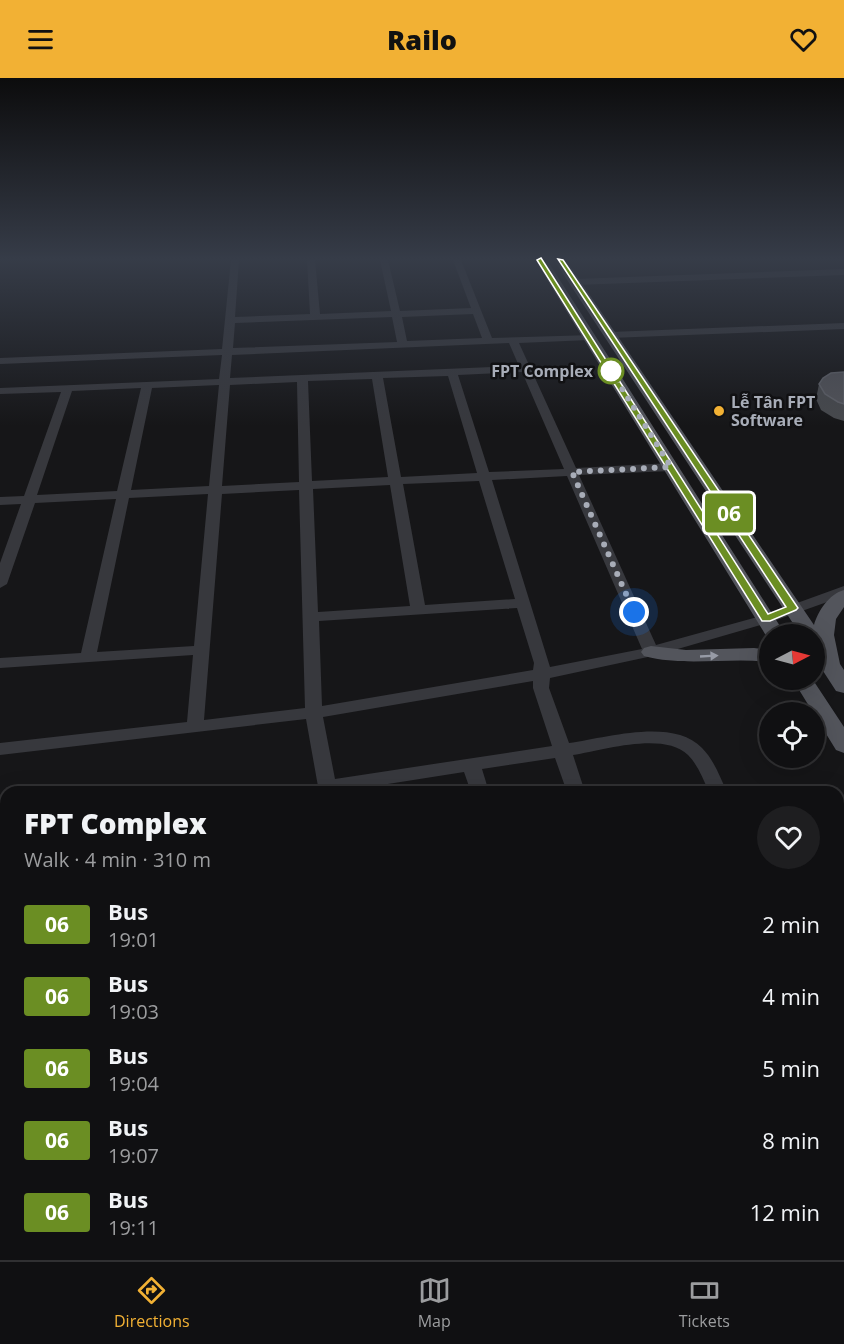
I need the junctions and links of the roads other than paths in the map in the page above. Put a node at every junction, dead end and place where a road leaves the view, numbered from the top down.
1 (230, 315) edge
2 (365, 315) edge
3 (396, 315) edge
4 (478, 315) edge
5 (576, 315) edge
6 (597, 315) edge
7 (315, 317) joint
8 (230, 320) junction
9 (844, 326) edge
10 (610, 335) junction
11 (590, 337) junction
12 (513, 340) junction
13 (488, 342) junction
14 (403, 345) junction
15 (227, 352) junction
16 (1, 363) edge
17 (526, 369) junction
18 (452, 372) junction
19 (377, 375) junction
20 (302, 378) junction
21 (225, 382) junction
22 (147, 385) junction
23 (68, 388) junction
24 (0, 391) edge
25 (671, 467) junction
26 (572, 472) junction
27 (485, 476) junction
28 (395, 481) junction
29 (307, 485) junction
30 (216, 490) junction
31 (123, 494) junction
32 (30, 499) junction
33 (0, 501) edge
34 (0, 584) edge
35 (844, 591) edge
36 (844, 596) edge
37 (523, 603) junction
38 (792, 608) junction
39 (418, 610) junction
40 (311, 616) junction
41 (769, 624) edge
42 (774, 624) edge
43 (803, 624) edge
44 (759, 630) edge
45 (202, 650) junction
46 (651, 652) junction
47 (759, 655) edge
48 (88, 657) junction
49 (825, 657) edge
50 (0, 663) edge
51 (830, 664) junction
52 (542, 674) junction
53 (844, 686) edge
54 (809, 690) edge
55 (314, 712) junction
56 (195, 728) junction
57 (844, 745) edge
58 (0, 749) edge
59 (562, 751) junction
60 (471, 765) junction
61 (326, 786) edge
62 (350, 786) edge
63 (478, 786) edge
64 (574, 786) edge
65 (715, 786) edge

1 - 8 street
2 - 7 street
3 - 14 street
4 - 13 street
5 - 11 main road
6 - 10 main road
7 - 8 street
8 - 15 street
9 - 10 street
10 - 38 main road
11 - 12 street
11 - 25 main road
12 - 13 street
12 - 17 street
13 - 14 street
14 - 15 street
15 - 16 street
15 - 21 street
17 - 18 street
17 - 26 street
18 - 19 street
18 - 27 street
19 - 20 street
19 - 28 street
20 - 21 street
20 - 29 street
21 - 22 street
21 - 30 street
22 - 23 street
22 - 31 street
23 - 24 street
23 - 32 street
25 - 26 street
25 - 41 main road
26 - 27 street
26 - 46 street
27 - 28 street
27 - 37 street
28 - 29 street
28 - 39 street
29 - 30 street
29 - 40 street
30 - 31 street
30 - 45 street
31 - 32 street
31 - 48 street
32 - 33 street
32 - 34 street
35 - 38 street
36 - 51 main road
37 - 39 street
37 - 52 street
38 - 42 street
38 - 43 main road
39 - 40 street
40 - 55 street
44 - 46 street
45 - 48 street
45 - 56 street
46 -> 47 main road
46 - 52 street
48 - 50 street
49 - 51 main road
51 - 53 main road
52 - 55 street
52 - 59 street
54 - 57 main road
55 - 56 street
55 - 61 street
56 - 58 street
59 - 60 street
59 - 64 street
59 - 65 street
60 - 62 street
60 - 63 street

